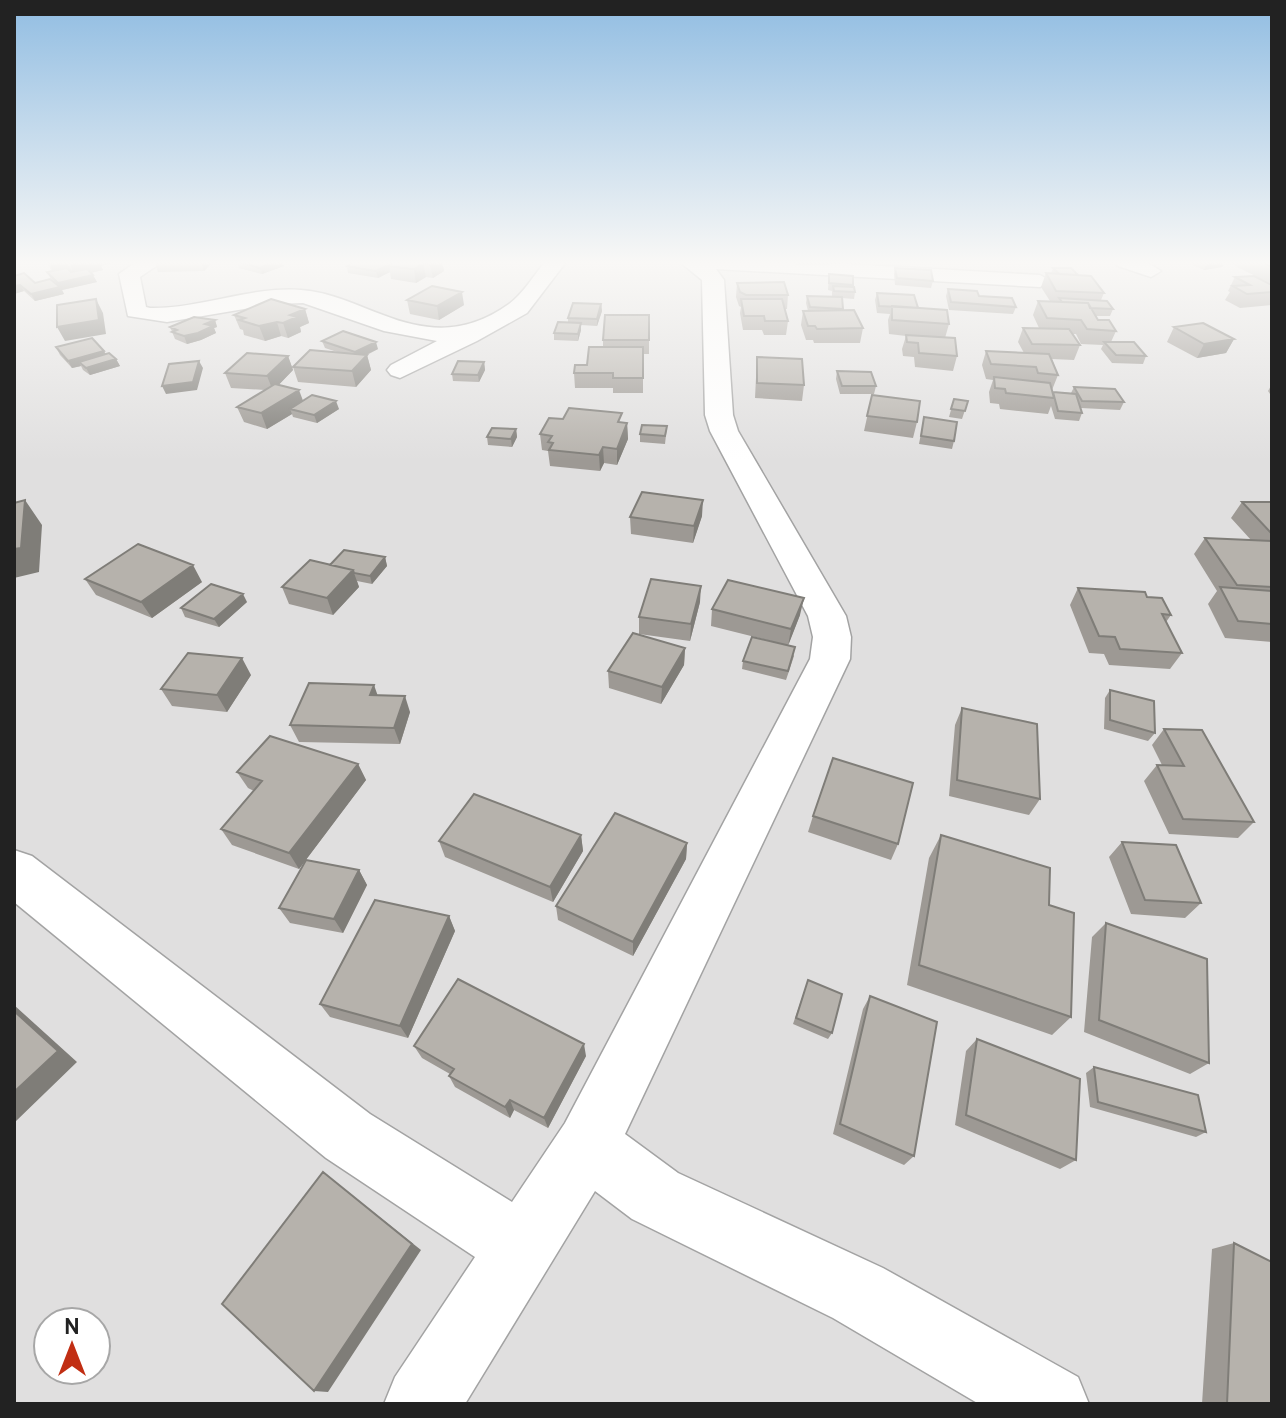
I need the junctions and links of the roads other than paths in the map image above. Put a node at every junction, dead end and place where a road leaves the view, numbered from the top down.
1 (400, 328) edge
2 (483, 328) edge
3 (715, 328) edge
4 (469, 336) junction
5 (400, 370) dead end
6 (14, 872) edge
7 (587, 1145) junction
8 (520, 1247) junction
9 (422, 1404) edge
10 (1051, 1404) edge

1 - 4 street
2 - 4 street
3 - 7 street
4 - 5 street
6 - 8 street
7 - 8 street
7 - 10 street
8 - 9 street

